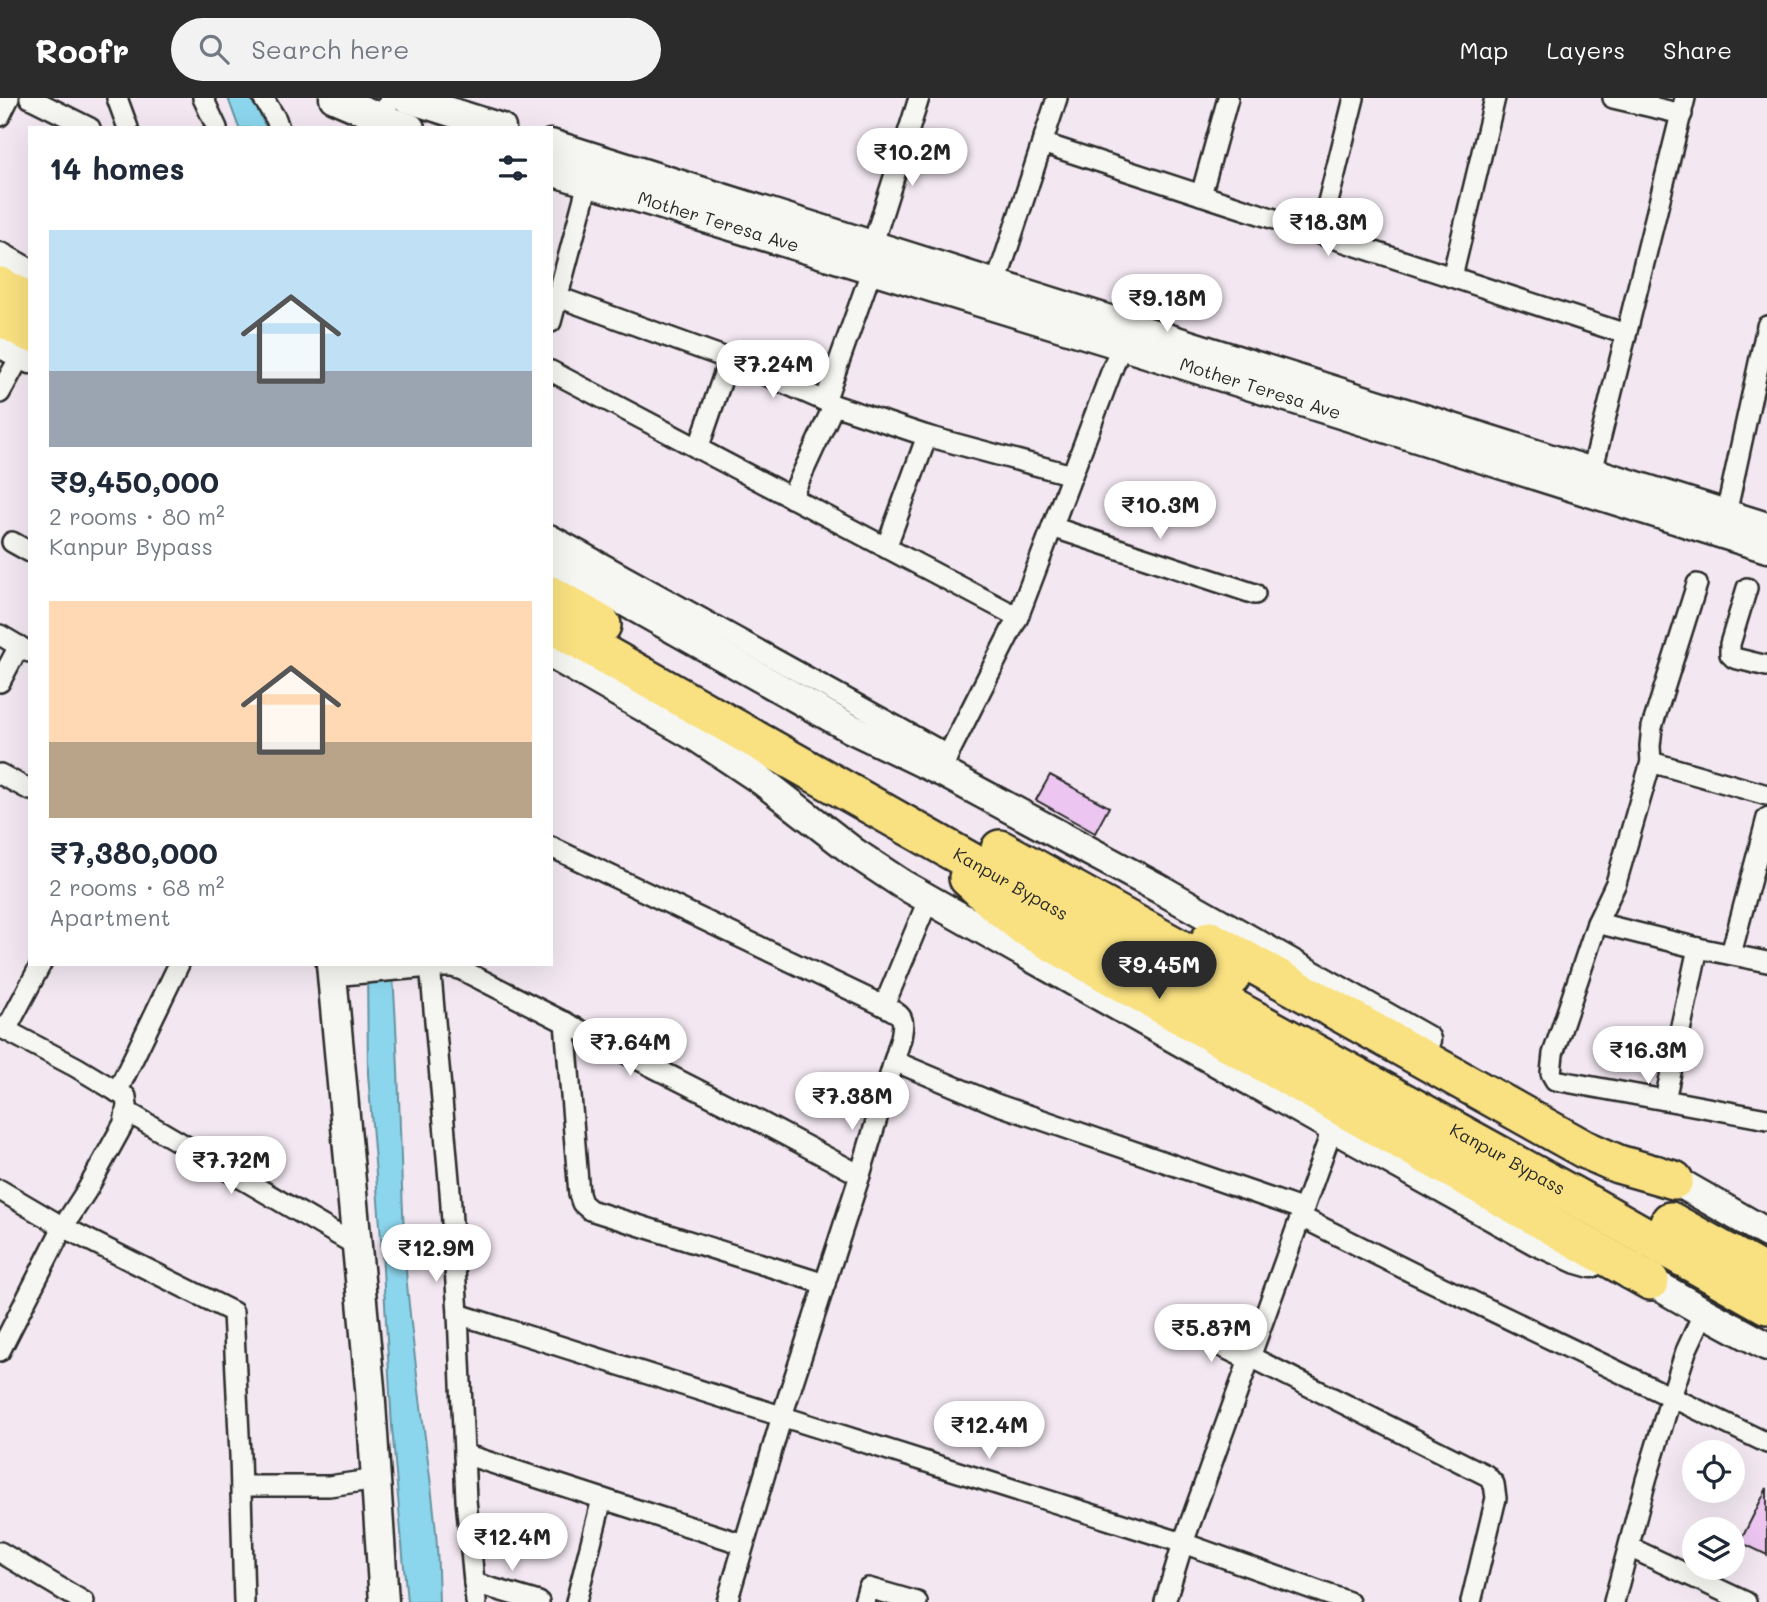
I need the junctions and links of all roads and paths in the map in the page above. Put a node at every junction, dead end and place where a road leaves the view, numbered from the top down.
1 (9, 98) edge
2 (30, 98) edge
3 (117, 98) edge
4 (203, 98) edge
5 (263, 98) edge
6 (334, 98) edge
7 (407, 98) edge
8 (919, 98) edge
9 (1057, 98) edge
10 (1228, 98) edge
11 (1354, 98) edge
12 (1495, 98) edge
13 (1613, 98) edge
14 (1683, 106) edge
15 (387, 109) edge
16 (0, 116) edge
17 (86, 126) edge
18 (127, 126) edge
19 (216, 126) edge
20 (278, 126) edge
21 (408, 126) edge
22 (495, 126) edge
23 (1042, 143) junction
24 (553, 145) edge
25 (553, 172) edge
26 (588, 183) junction
27 (1201, 195) junction
28 (1320, 234) junction
29 (0, 257) edge
30 (870, 261) junction
31 (28, 273) edge
32 (1452, 277) junction
33 (996, 284) junction
34 (0, 286) edge
35 (558, 298) junction
36 (28, 301) edge
37 (553, 315) edge
38 (0, 316) edge
39 (1767, 326) edge
40 (1626, 334) junction
41 (1125, 335) junction
42 (20, 347) edge
43 (729, 359) junction
44 (553, 372) edge
45 (1762, 375) edge
46 (0, 393) edge
47 (830, 403) junction
48 (927, 436) junction
49 (698, 449) junction
50 (1072, 475) junction
51 (1590, 482) junction
52 (791, 498) junction
53 (1726, 514) junction
54 (1052, 527) junction
55 (1767, 527) edge
56 (553, 536) edge
57 (12, 542) dead end
58 (886, 548) junction
59 (1767, 548) edge
60 (28, 551) edge
61 (553, 561) edge
62 (1697, 584) dead end
63 (1747, 588) dead end
64 (1255, 594) dead end
65 (553, 596) edge
66 (1018, 617) junction
67 (553, 625) edge
68 (0, 635) edge
69 (25, 649) edge
70 (553, 655) edge
71 (1767, 666) edge
72 (0, 682) edge
73 (1651, 762) junction
74 (945, 763) junction
75 (0, 774) edge
76 (28, 789) edge
77 (1767, 795) edge
78 (1767, 818) edge
79 (969, 846) junction
80 (553, 848) edge
81 (929, 898) junction
82 (1597, 923) junction
83 (1698, 948) junction
84 (1731, 954) junction
85 (1767, 962) edge
86 (40, 966) edge
87 (177, 966) edge
88 (430, 966) edge
89 (341, 971) edge
90 (884, 1006) junction
91 (565, 1022) junction
92 (3, 1028) edge
93 (894, 1061) junction
94 (117, 1092) junction
95 (1665, 1101) junction
96 (126, 1111) junction
97 (1767, 1119) edge
98 (1330, 1126) junction
99 (860, 1175) junction
100 (1674, 1180) junction
101 (0, 1190) edge
102 (1302, 1213) junction
103 (63, 1227) junction
104 (1767, 1233) edge
105 (357, 1246) junction
106 (1767, 1275) edge
107 (1650, 1281) junction
108 (825, 1284) junction
109 (1767, 1305) edge
110 (1704, 1312) junction
111 (458, 1314) junction
112 (1181, 1327) dead end
113 (1767, 1346) edge
114 (0, 1351) edge
115 (1251, 1357) junction
116 (1671, 1397) junction
117 (782, 1416) junction
118 (1767, 1443) edge
119 (464, 1454) junction
120 (377, 1479) junction
121 (240, 1486) junction
122 (602, 1499) junction
123 (1183, 1543) junction
124 (743, 1544) junction
125 (1629, 1548) junction
126 (0, 1552) edge
127 (475, 1592) edge
128 (85, 1602) edge
129 (244, 1602) edge
130 (384, 1602) edge
131 (539, 1602) edge
132 (576, 1602) edge
133 (727, 1602) edge
134 (864, 1602) edge
135 (917, 1602) edge
136 (1165, 1602) edge
137 (1349, 1602) edge
138 (1471, 1602) edge
139 (1614, 1602) edge
140 (1746, 1602) edge

1 - 16 street
2 - 17 street
3 - 18 street
4 - 19 street
5 - 20 street
6 - 15 street
7 - 22 street
8 - 30 street
9 - 23 street
10 - 27 street
11 - 28 street
12 - 32 street
13 - 14 street
14 - 40 street
15 - 21 street
23 - 27 street
23 - 33 street
24 - 30 street
25 - 26 street, Mother Teresa Ave
26 - 30 street, Mother Teresa Ave
26 - 35 street
27 - 28 street
28 - 32 street
29 - 31 street
30 - 33 street
30 - 41 street, Mother Teresa Ave
30 - 47 street
32 - 40 street
33 - 41 street
34 - 36 highway
35 - 37 street
35 - 43 street
38 - 42 highway
39 - 45 street
40 - 51 street
41 - 50 street
41 - 51 street
42 - 46 street
43 - 47 street
43 - 49 street
44 - 49 street
45 - 53 street
47 - 48 street
47 - 52 street
48 - 50 street
48 - 58 street
49 - 52 street
50 - 54 street
51 - 53 street
51 - 59 street
52 - 58 street
53 - 55 street
54 - 64 street
54 - 66 street
56 - 74 street
57 - 60 street
58 - 66 street
61 - 74 street
62 - 73 street
63 - 71 street
65 - 79 highway, Kanpur Bypass
66 - 74 street
67 - 79 highway, Kanpur Bypass
68 - 69 street
69 - 72 street
70 - 81 street
73 - 77 street
73 - 82 street
74 - 100 street
75 - 76 street
78 - 84 street
79 - 100 highway
79 - 106 highway, Kanpur Bypass
79 - 107 highway
79 - 109 highway, Kanpur Bypass
80 - 90 street
81 - 90 street
81 - 98 street
82 - 83 street
82 - 95 street
83 - 84 street
83 - 95 street
84 - 85 street
86 - 92 street
87 - 94 street
88 - 89 street
88 - 91 street
88 - 111 street
89 - 105 street
90 - 93 street
91 - 99 street
91 - 108 street
92 - 94 street
93 - 99 street
93 - 102 street
94 - 96 street
95 - 97 street
96 - 103 street
96 - 105 street
98 - 102 street
98 - 107 street
99 - 108 street
100 - 104 street
101 - 103 street
102 - 115 street
102 - 116 street
103 - 114 street
103 - 121 street
105 - 120 street
107 - 110 street
108 - 117 street
110 - 113 street
110 - 116 street
111 - 117 street
111 - 119 street
112 - 115 street
115 - 123 street
115 - 138 street
116 - 118 street
116 - 125 street
117 - 123 street
117 - 124 street
119 - 122 street
119 - 127 street
120 - 121 street
120 - 130 street
121 - 129 street
122 - 124 street
122 - 132 street
123 - 136 street
123 - 137 street
124 - 133 street
125 - 139 street
125 - 140 street
126 - 128 street
127 - 131 street
134 - 135 street

